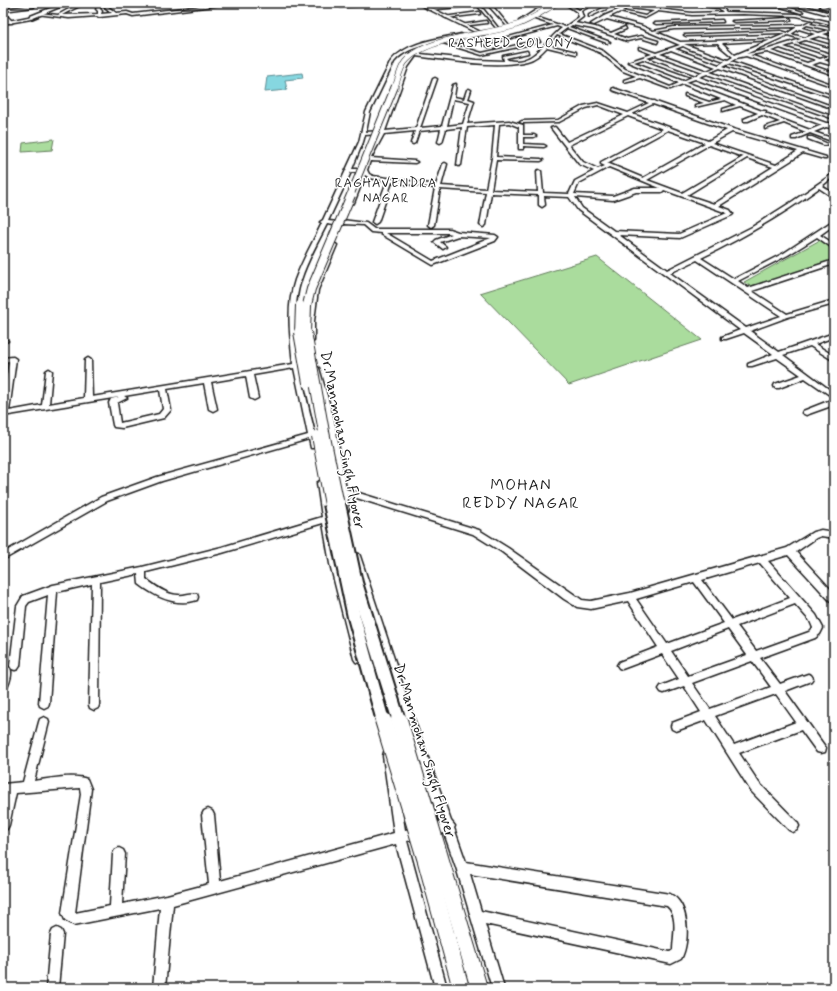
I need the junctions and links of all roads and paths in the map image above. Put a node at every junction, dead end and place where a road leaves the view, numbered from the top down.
1 (27, 3) edge
2 (140, 3) edge
3 (202, 3) edge
4 (235, 3) edge
5 (340, 3) edge
6 (441, 3) edge
7 (488, 3) edge
8 (549, 3) edge
9 (553, 3) edge
10 (557, 3) edge
11 (560, 3) edge
12 (566, 3) edge
13 (594, 3) edge
14 (599, 3) edge
15 (681, 3) edge
16 (735, 3) edge
17 (65, 4) edge
18 (82, 4) edge
19 (213, 4) edge
20 (376, 4) edge
21 (420, 4) edge
22 (478, 4) junction
23 (694, 4) edge
24 (752, 4) edge
25 (764, 4) edge
26 (791, 4) edge
27 (99, 5) dead end
28 (128, 5) dead end
29 (612, 5) junction
30 (815, 5) dead end
31 (3, 6) edge
32 (106, 6) dead end
33 (624, 6) edge
34 (729, 6) dead end
35 (740, 6) junction
36 (33, 9) dead end
37 (429, 9) junction
38 (476, 9) dead end
39 (494, 9) junction
40 (3, 10) edge
41 (482, 10) junction
42 (619, 11) junction
43 (656, 11) junction
44 (834, 11) edge
45 (580, 12) junction
46 (438, 13) junction
47 (479, 13) dead end
48 (726, 13) junction
49 (4, 14) edge
50 (11, 14) dead end
51 (39, 14) junction
52 (115, 14) junction
53 (127, 14) junction
54 (612, 14) junction
55 (711, 14) junction
56 (828, 15) junction
57 (57, 16) junction
58 (83, 16) junction
59 (99, 16) junction
60 (590, 16) junction
61 (834, 16) edge
62 (446, 17) junction
63 (677, 17) dead end
64 (483, 18) dead end
65 (536, 18) junction
66 (604, 18) junction
67 (821, 18) junction
68 (3, 20) edge
69 (10, 20) junction
70 (766, 20) junction
71 (799, 20) dead end
72 (817, 20) junction
73 (455, 21) junction
74 (725, 21) dead end
75 (732, 21) dead end
76 (486, 22) dead end
77 (598, 22) junction
78 (682, 22) junction
79 (718, 22) junction
80 (3, 23) edge
81 (605, 23) dead end
82 (656, 23) dead end
83 (573, 24) junction
84 (593, 24) dead end
85 (834, 24) edge
86 (463, 25) junction
87 (557, 25) junction
88 (772, 25) junction
89 (619, 26) dead end
90 (508, 27) junction
91 (723, 27) junction
92 (800, 27) junction
93 (498, 28) junction
94 (566, 28) junction
95 (662, 30) junction
96 (833, 30) edge
97 (534, 31) junction
98 (652, 32) junction
99 (781, 32) junction
100 (481, 33) junction
101 (540, 33) dead end
102 (730, 33) junction
103 (522, 34) junction
104 (557, 34) junction
105 (612, 34) junction
106 (788, 34) junction
107 (819, 34) junction
108 (635, 35) dead end
109 (686, 35) dead end
110 (473, 36) junction
111 (527, 36) dead end
112 (546, 36) dead end
113 (581, 36) dead end
114 (641, 37) junction
115 (552, 38) junction
116 (533, 39) dead end
117 (569, 39) junction
118 (669, 39) junction
119 (806, 39) junction
120 (834, 39) edge
121 (499, 40) junction
122 (776, 40) junction
123 (539, 41) junction
124 (719, 41) junction
125 (737, 41) junction
126 (445, 42) junction
127 (587, 42) dead end
128 (657, 42) junction
129 (678, 43) junction
130 (793, 43) junction
131 (486, 44) junction
132 (526, 44) junction
133 (546, 44) junction
134 (580, 44) junction
135 (651, 44) dead end
136 (684, 45) junction
137 (646, 46) dead end
138 (722, 46) junction
139 (514, 47) junction
140 (780, 47) junction
141 (592, 48) junction
142 (640, 48) junction
143 (690, 48) junction
144 (834, 48) edge
145 (671, 49) junction
146 (540, 50) junction
147 (633, 50) dead end
148 (748, 50) junction
149 (496, 51) junction
150 (767, 51) junction
151 (527, 52) junction
152 (403, 53) junction
153 (575, 53) dead end
154 (416, 54) junction
155 (656, 54) junction
156 (745, 54) junction
157 (536, 55) junction
158 (834, 56) edge
159 (735, 57) junction
160 (643, 58) junction
161 (730, 60) junction
162 (821, 61) junction
163 (510, 62) junction
164 (807, 65) junction
165 (834, 65) edge
166 (719, 66) junction
167 (791, 70) junction
168 (653, 72) junction
169 (707, 72) junction
170 (834, 74) edge
171 (640, 76) junction
172 (775, 76) junction
173 (695, 77) junction
174 (435, 79) dead end
175 (783, 79) junction
176 (625, 81) dead end
177 (683, 83) junction
178 (769, 84) junction
179 (455, 85) dead end
180 (834, 86) edge
181 (613, 89) dead end
182 (755, 89) junction
183 (469, 90) dead end
184 (820, 92) junction
185 (739, 94) junction
186 (686, 95) dead end
187 (804, 97) junction
188 (834, 97) edge
189 (452, 98) junction
190 (466, 99) junction
191 (724, 99) junction
192 (654, 102) junction
193 (791, 102) junction
194 (708, 103) junction
195 (740, 105) junction
196 (697, 106) dead end
197 (777, 107) junction
198 (834, 108) edge
199 (725, 110) dead end
200 (761, 113) junction
201 (629, 115) junction
202 (834, 118) edge
203 (746, 120) dead end
204 (497, 122) junction
205 (783, 122) junction
206 (834, 122) edge
207 (522, 124) junction
208 (465, 125) junction
209 (825, 125) junction
210 (443, 126) junction
211 (536, 127) dead end
212 (553, 128) dead end
213 (767, 128) dead end
214 (834, 128) edge
215 (418, 129) junction
216 (666, 129) junction
217 (731, 130) junction
218 (809, 132) junction
219 (382, 133) junction
220 (362, 134) junction
221 (802, 135) junction
222 (521, 136) junction
223 (534, 136) dead end
224 (794, 138) dead end
225 (834, 141) edge
226 (440, 142) dead end
227 (413, 143) dead end
228 (707, 143) junction
229 (566, 144) junction
230 (826, 144) dead end
231 (544, 146) dead end
232 (802, 151) junction
233 (746, 157) junction
234 (494, 158) junction
235 (824, 158) dead end
236 (369, 159) junction
237 (541, 160) dead end
238 (414, 162) dead end
239 (445, 164) dead end
240 (459, 165) dead end
241 (608, 166) junction
242 (777, 167) junction
243 (348, 170) junction
244 (539, 171) dead end
245 (598, 171) junction
246 (365, 172) junction
247 (834, 174) edge
248 (390, 180) junction
249 (643, 180) junction
250 (819, 186) junction
251 (438, 187) junction
252 (488, 191) junction
253 (671, 191) junction
254 (541, 194) junction
255 (683, 195) junction
256 (571, 196) junction
257 (834, 196) edge
258 (332, 203) junction
259 (350, 205) junction
260 (542, 205) dead end
261 (715, 206) junction
262 (323, 222) junction
263 (375, 222) dead end
264 (834, 222) edge
265 (342, 223) junction
266 (431, 225) dead end
267 (483, 225) dead end
268 (383, 232) junction
269 (611, 232) junction
270 (457, 234) junction
271 (817, 235) junction
272 (438, 241) junction
273 (428, 244) dead end
274 (443, 247) dead end
275 (834, 247) edge
276 (698, 258) junction
277 (834, 262) edge
278 (667, 272) junction
279 (734, 281) junction
280 (748, 290) junction
281 (834, 302) edge
282 (786, 316) junction
283 (746, 331) junction
284 (834, 335) edge
285 (724, 338) dead end
286 (811, 344) junction
287 (778, 355) junction
288 (3, 360) edge
289 (88, 360) dead end
290 (834, 360) edge
291 (296, 365) junction
292 (750, 365) dead end
293 (49, 371) dead end
294 (249, 373) junction
295 (805, 376) junction
296 (207, 380) junction
297 (777, 386) dead end
298 (163, 387) junction
299 (149, 393) dead end
300 (834, 396) edge
301 (254, 398) dead end
302 (88, 400) junction
303 (834, 402) edge
304 (45, 407) junction
305 (213, 409) dead end
306 (806, 413) dead end
307 (4, 414) edge
308 (312, 436) junction
309 (342, 491) junction
310 (323, 493) junction
311 (326, 519) junction
312 (834, 535) edge
313 (790, 551) junction
314 (3, 556) edge
315 (761, 559) junction
316 (142, 570) junction
317 (696, 578) junction
318 (96, 580) junction
319 (53, 589) junction
320 (194, 597) dead end
321 (630, 597) junction
322 (834, 599) edge
323 (796, 600) junction
324 (371, 602) junction
325 (345, 608) junction
326 (732, 625) junction
327 (664, 649) junction
328 (755, 656) junction
329 (622, 665) dead end
330 (15, 666) dead end
331 (3, 669) edge
332 (808, 678) dead end
333 (684, 680) junction
334 (3, 687) edge
335 (778, 688) junction
336 (664, 689) dead end
337 (44, 703) dead end
338 (94, 705) dead end
339 (708, 715) junction
340 (44, 722) dead end
341 (804, 724) junction
342 (676, 726) dead end
343 (821, 748) dead end
344 (732, 751) junction
345 (27, 787) junction
346 (8, 789) edge
347 (208, 815) dead end
348 (3, 825) edge
349 (449, 826) junction
350 (793, 826) dead end
351 (400, 837) junction
352 (119, 854) dead end
353 (462, 867) junction
354 (215, 888) junction
355 (167, 902) junction
356 (116, 911) junction
357 (477, 916) junction
358 (57, 934) dead end
359 (52, 988) edge
360 (159, 988) edge
361 (441, 988) edge
362 (461, 988) edge
363 (479, 988) edge
364 (498, 988) edge

1 - 31 street
2 - 28 street
3 - 53 street
4 - 19 street
5 - 20 street
6 - 21 street
7 - 22 street
7 - 39 street
8 - 90 street
9 - 362 highway, Dr.Manmohan Singh Flyover, bridge
10 - 363 highway, Dr.Manmohan Singh Flyover, bridge
11 - 65 street
12 - 45 street
13 - 45 street
14 - 29 street
15 - 23 street
16 - 35 street
17 - 18 street
17 - 51 main road
18 - 57 street
18 - 58 street
19 - 53 street
21 - 37 main road
22 - 37 street
22 - 41 street
23 - 48 street
24 - 25 street
24 - 35 street
25 - 67 street
26 - 56 street
27 - 59 street
29 - 33 street
29 - 60 street
30 - 44 street
32 - 52 street
33 - 42 street
33 - 43 street
34 - 35 street
36 - 40 street
37 - 46 main road
38 - 46 street
39 - 41 street
39 - 90 street
41 - 93 street
42 - 43 street
42 - 54 street
43 - 55 street
44 - 56 street
45 - 60 street
45 - 83 street
46 - 62 main road
47 - 62 street
48 - 55 street
48 - 72 street
49 - 50 street
49 - 69 street
51 - 57 street
51 - 69 main road
52 - 53 street
52 - 59 street
54 - 66 street
54 - 95 street
55 - 79 street
56 - 61 street
56 - 67 street
57 - 58 street
58 - 59 street
60 - 66 street
62 - 73 main road
63 - 78 street
64 - 73 street
65 - 87 street
65 - 90 street
66 - 77 street
66 - 98 street
67 - 72 street
68 - 69 street
69 - 80 main road
70 - 71 street
70 - 75 street
70 - 88 street
72 - 85 street
73 - 86 main road
74 - 79 street
76 - 86 street
77 - 81 street
77 - 84 street
78 - 79 street
78 - 82 street
79 - 91 street
83 - 94 street
83 - 105 street
86 - 100 main road
87 - 94 street
87 - 97 street
88 - 91 street
88 - 92 street
88 - 99 street
89 - 105 street
90 - 93 street
90 - 100 street
90 - 103 street
91 - 95 street
91 - 102 street
92 - 96 street
92 - 106 street
92 - 107 street
93 - 100 street
94 - 104 street
94 - 141 street
95 - 98 street
96 - 107 street
97 - 101 street
97 - 103 street
98 - 118 street
99 - 102 street
99 - 106 street
100 - 110 street
100 - 152 street
102 - 109 street
102 - 125 street
103 - 111 street
103 - 121 street
104 - 115 street
104 - 117 street
105 - 114 street
106 - 119 street
106 - 122 street
107 - 119 street
107 - 120 street
108 - 114 street
110 - 126 street
110 - 131 street
112 - 115 street
113 - 117 street
114 - 128 street
115 - 133 street
116 - 123 street
117 - 134 street
118 - 128 street
118 - 129 street
119 - 130 street
119 - 144 street
121 - 131 street
121 - 139 street
122 - 125 street
122 - 148 street
123 - 132 street
123 - 133 street
124 - 125 street
124 - 129 street
124 - 138 street
125 - 148 street
126 - 149 street
126 - 154 street
127 - 134 street
128 - 135 street
129 - 136 street
130 - 140 street
130 - 158 street
131 - 149 street
132 - 139 street
132 - 146 street
133 - 146 street
133 - 153 street
134 - 141 street
136 - 143 street
136 - 145 street
137 - 142 street
138 - 143 street
138 - 159 street
139 - 149 street
139 - 151 street
140 - 150 street
140 - 162 street
141 - 171 street
142 - 147 street
142 - 155 street
143 - 161 street
145 - 155 street
145 - 166 street
146 - 157 street
148 - 156 street
150 - 156 street
150 - 164 street
151 - 157 street
151 - 163 street
152 - 154 street
152 - 220 street
154 - 163 street
154 - 219 street
155 - 160 street
155 - 169 street
156 - 159 street
156 - 167 street
157 - 163 street
158 - 162 street
159 - 161 street
160 - 168 street
160 - 173 street
161 - 166 street
161 - 172 street
162 - 164 street
162 - 165 street
164 - 167 street
164 - 170 street
166 - 169 street
166 - 178 street
167 - 172 street
167 - 180 street
168 - 171 street
168 - 177 street
169 - 173 street
169 - 182 street
171 - 176 street
171 - 177 street
172 - 175 street
173 - 177 street
173 - 185 street
174 - 215 street
175 - 178 street
175 - 184 street
177 - 191 street
178 - 182 street
178 - 187 street
179 - 189 street
180 - 184 street
181 - 192 street
182 - 185 street
182 - 193 street
183 - 190 street
184 - 187 street
184 - 188 street
185 - 191 street
185 - 197 street
186 - 194 street
187 - 193 street
187 - 198 street
189 - 190 street
189 - 210 street
190 - 208 street
191 - 194 street
191 - 195 street
192 - 201 street
192 - 217 street
193 - 197 street
193 - 202 street
194 - 196 street
195 - 199 street
195 - 200 street
197 - 200 street
197 - 209 street
200 - 203 street
200 - 205 street
201 - 207 street
201 - 216 street
201 - 229 street
204 - 207 street
204 - 208 street
204 - 234 street
205 - 213 street
205 - 218 street
206 - 209 street
207 - 211 street
207 - 222 street
208 - 210 street
208 - 240 street
209 - 214 street
209 - 218 street
210 - 215 street
210 - 226 street
212 - 229 street
215 - 219 street
215 - 227 street
216 - 228 street
216 - 241 street
217 - 228 street
217 - 232 street
218 - 221 street
218 - 225 street
219 - 220 street
219 - 236 street
220 - 243 street
221 - 224 street
221 - 230 street
222 - 223 street
222 - 231 street
228 - 233 street
228 - 249 street
229 - 245 street
232 - 235 street
232 - 242 street
233 - 242 street
233 - 255 street
234 - 237 street
234 - 252 street
236 - 238 street
236 - 246 street
239 - 251 street
241 - 245 street
241 - 249 street
242 - 261 street
243 - 246 street
243 - 258 street
244 - 254 street
245 - 256 street
246 - 248 street
246 - 259 street
247 - 250 street
248 - 251 street
248 - 263 street
249 - 253 street
250 - 257 street
250 - 276 street
251 - 252 street
251 - 266 street
252 - 254 street
252 - 267 street
253 - 255 street
253 - 256 street
254 - 256 street
254 - 260 street
255 - 261 street
256 - 269 street
258 - 259 street
258 - 262 street
259 - 265 street
261 - 269 street
262 - 265 street
262 - 291 street
264 - 271 street
265 - 268 street
265 - 309 street
268 - 270 street
268 - 270 street
269 - 278 street
270 - 272 street
271 - 275 street
271 - 279 street
272 - 273 street
272 - 274 street
276 - 278 street
276 - 279 street
277 - 280 street
278 - 283 street
279 - 280 street
280 - 282 street
281 - 282 street
282 - 283 street
283 - 285 street
283 - 287 street
284 - 286 street
286 - 287 street
286 - 290 street
287 - 292 street
287 - 295 street
288 - 307 street
289 - 302 street
291 - 294 street
291 - 308 street
293 - 304 street
294 - 296 street
294 - 301 street
295 - 297 street
295 - 300 street
296 - 298 street
296 - 305 street
298 - 299 street
298 - 302 street
302 - 304 street
303 - 306 street
304 - 307 street
308 - 310 street
308 - 314 street
309 - 310 street
309 - 321 street
309 - 324 street
310 - 311 street
311 - 316 street
311 - 325 street
312 - 313 street
313 - 315 street
313 - 322 street
315 - 317 street
315 - 323 street
316 - 318 street
316 - 320 street
317 - 321 street
317 - 326 street
318 - 319 street
318 - 338 street
319 - 330 street
319 - 337 street
321 - 327 street
323 - 326 street
323 - 328 street
324 - 325 street
324 - 349 street
325 - 351 street
326 - 327 street
326 - 328 street
327 - 329 street
327 - 333 street
328 - 333 street
328 - 335 street
331 - 334 street
332 - 335 street
333 - 336 street
333 - 339 street
335 - 339 street
335 - 341 street
339 - 342 street
339 - 344 street
340 - 345 street
341 - 343 street
341 - 344 street
344 - 350 street
345 - 346 street
345 - 356 street
346 - 348 street
347 - 354 street
349 - 351 street
349 - 353 street
351 - 354 street
351 - 361 street
352 - 356 street
353 - 357 street
353 - 357 street
354 - 355 street
355 - 356 street
355 - 360 street
357 - 364 street
358 - 359 street

